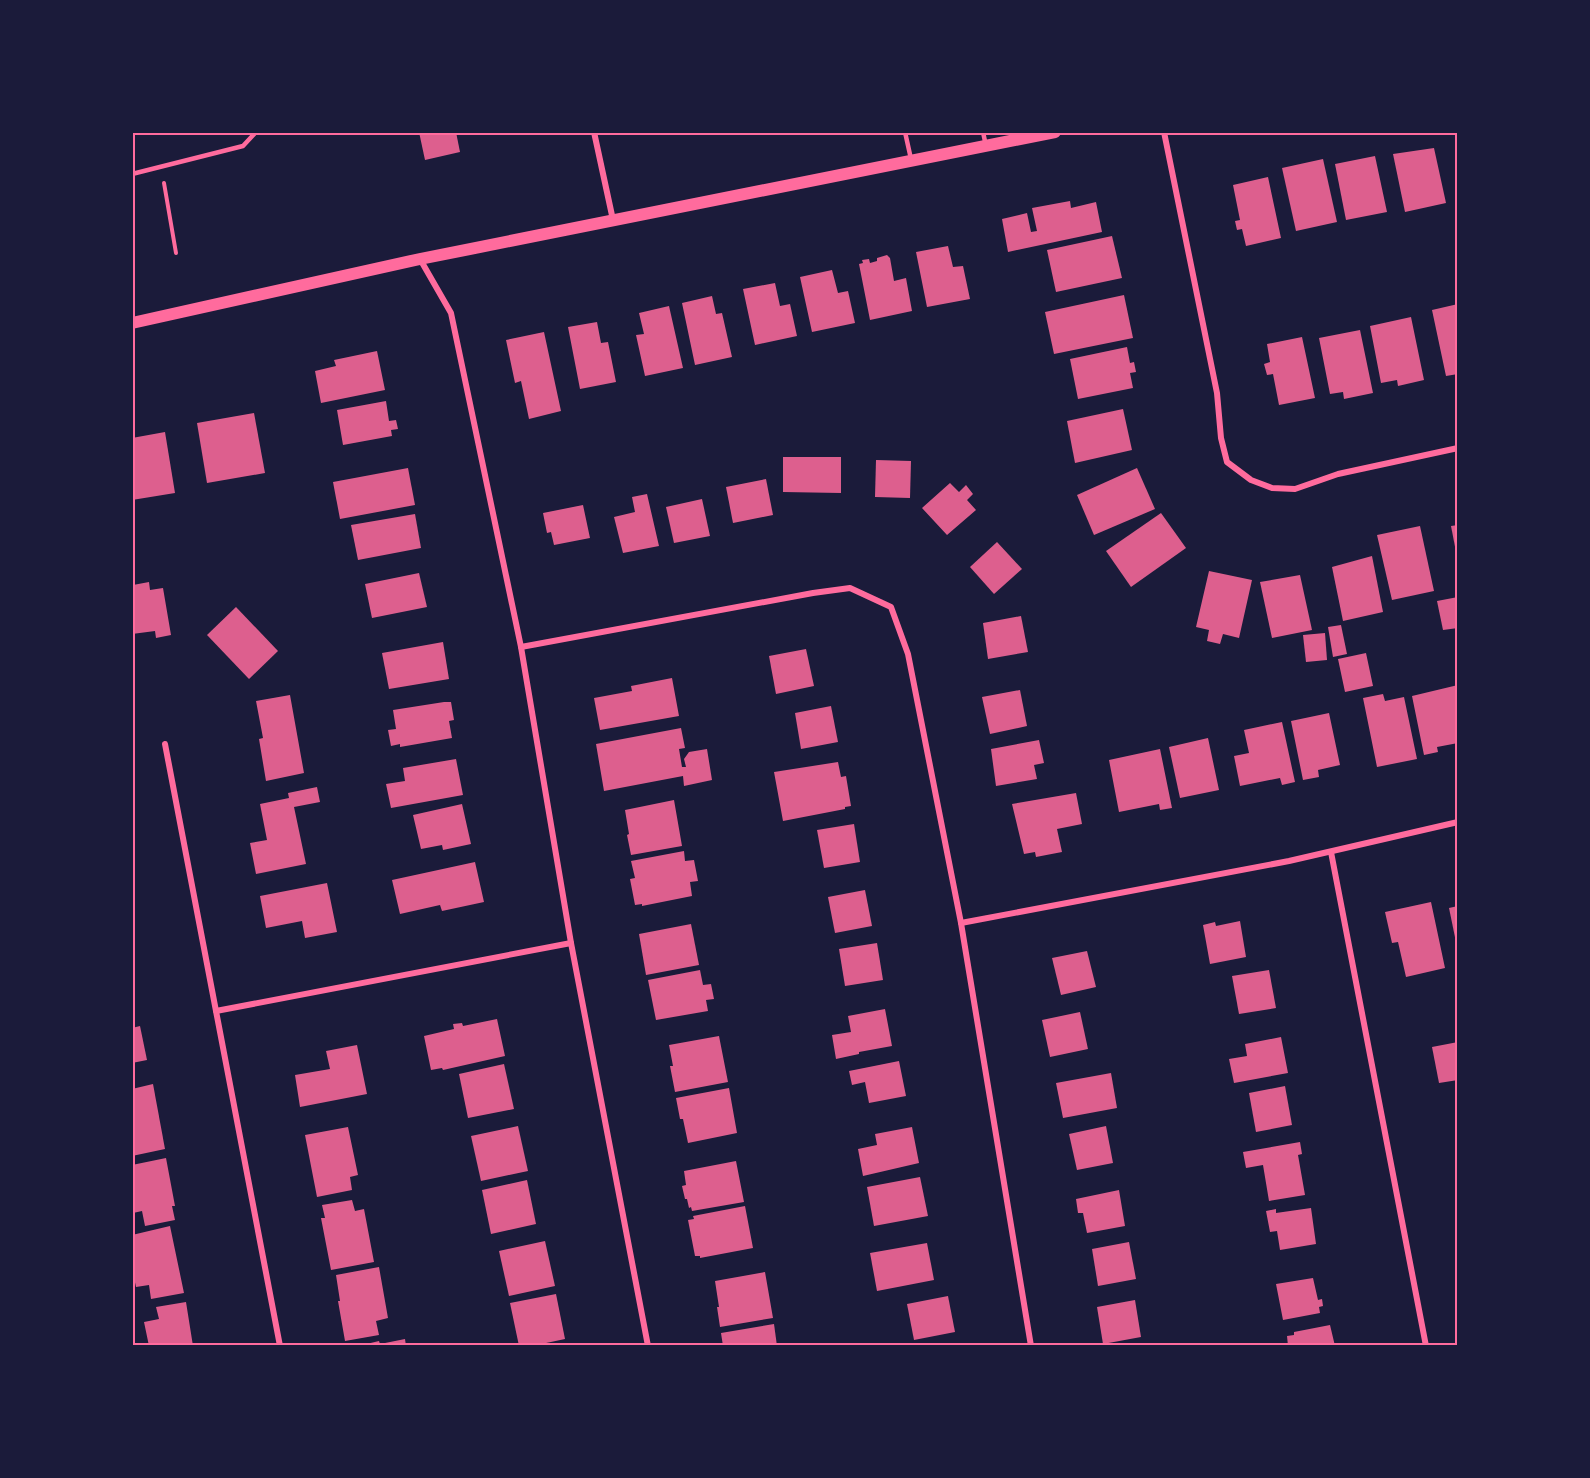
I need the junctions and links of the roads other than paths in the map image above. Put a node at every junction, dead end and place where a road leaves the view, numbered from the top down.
1 (256, 132) edge
2 (594, 132) edge
3 (905, 132) edge
4 (983, 132) edge
5 (1055, 132) edge
6 (1164, 132) edge
7 (987, 146) junction
8 (911, 161) junction
9 (132, 174) edge
10 (613, 220) junction
11 (420, 260) junction
12 (132, 323) edge
13 (1458, 448) edge
14 (521, 647) junction
15 (165, 744) dead end
16 (1458, 822) edge
17 (1331, 852) junction
18 (961, 923) junction
19 (571, 943) junction
20 (216, 1011) junction
21 (280, 1346) edge
22 (648, 1346) edge
23 (1031, 1346) edge
24 (1426, 1346) edge

1 - 9 lane
2 - 10 street
3 - 8 lane
4 - 7 lane
5 - 7 main road
6 - 13 street
7 - 8 main road
8 - 10 main road
10 - 11 main road
11 - 12 main road
11 - 14 street
14 - 18 street
14 - 19 street
15 - 20 street
16 - 17 street
17 - 18 street
17 - 24 street
18 - 23 street
19 - 20 street
19 - 22 street
20 - 21 street

